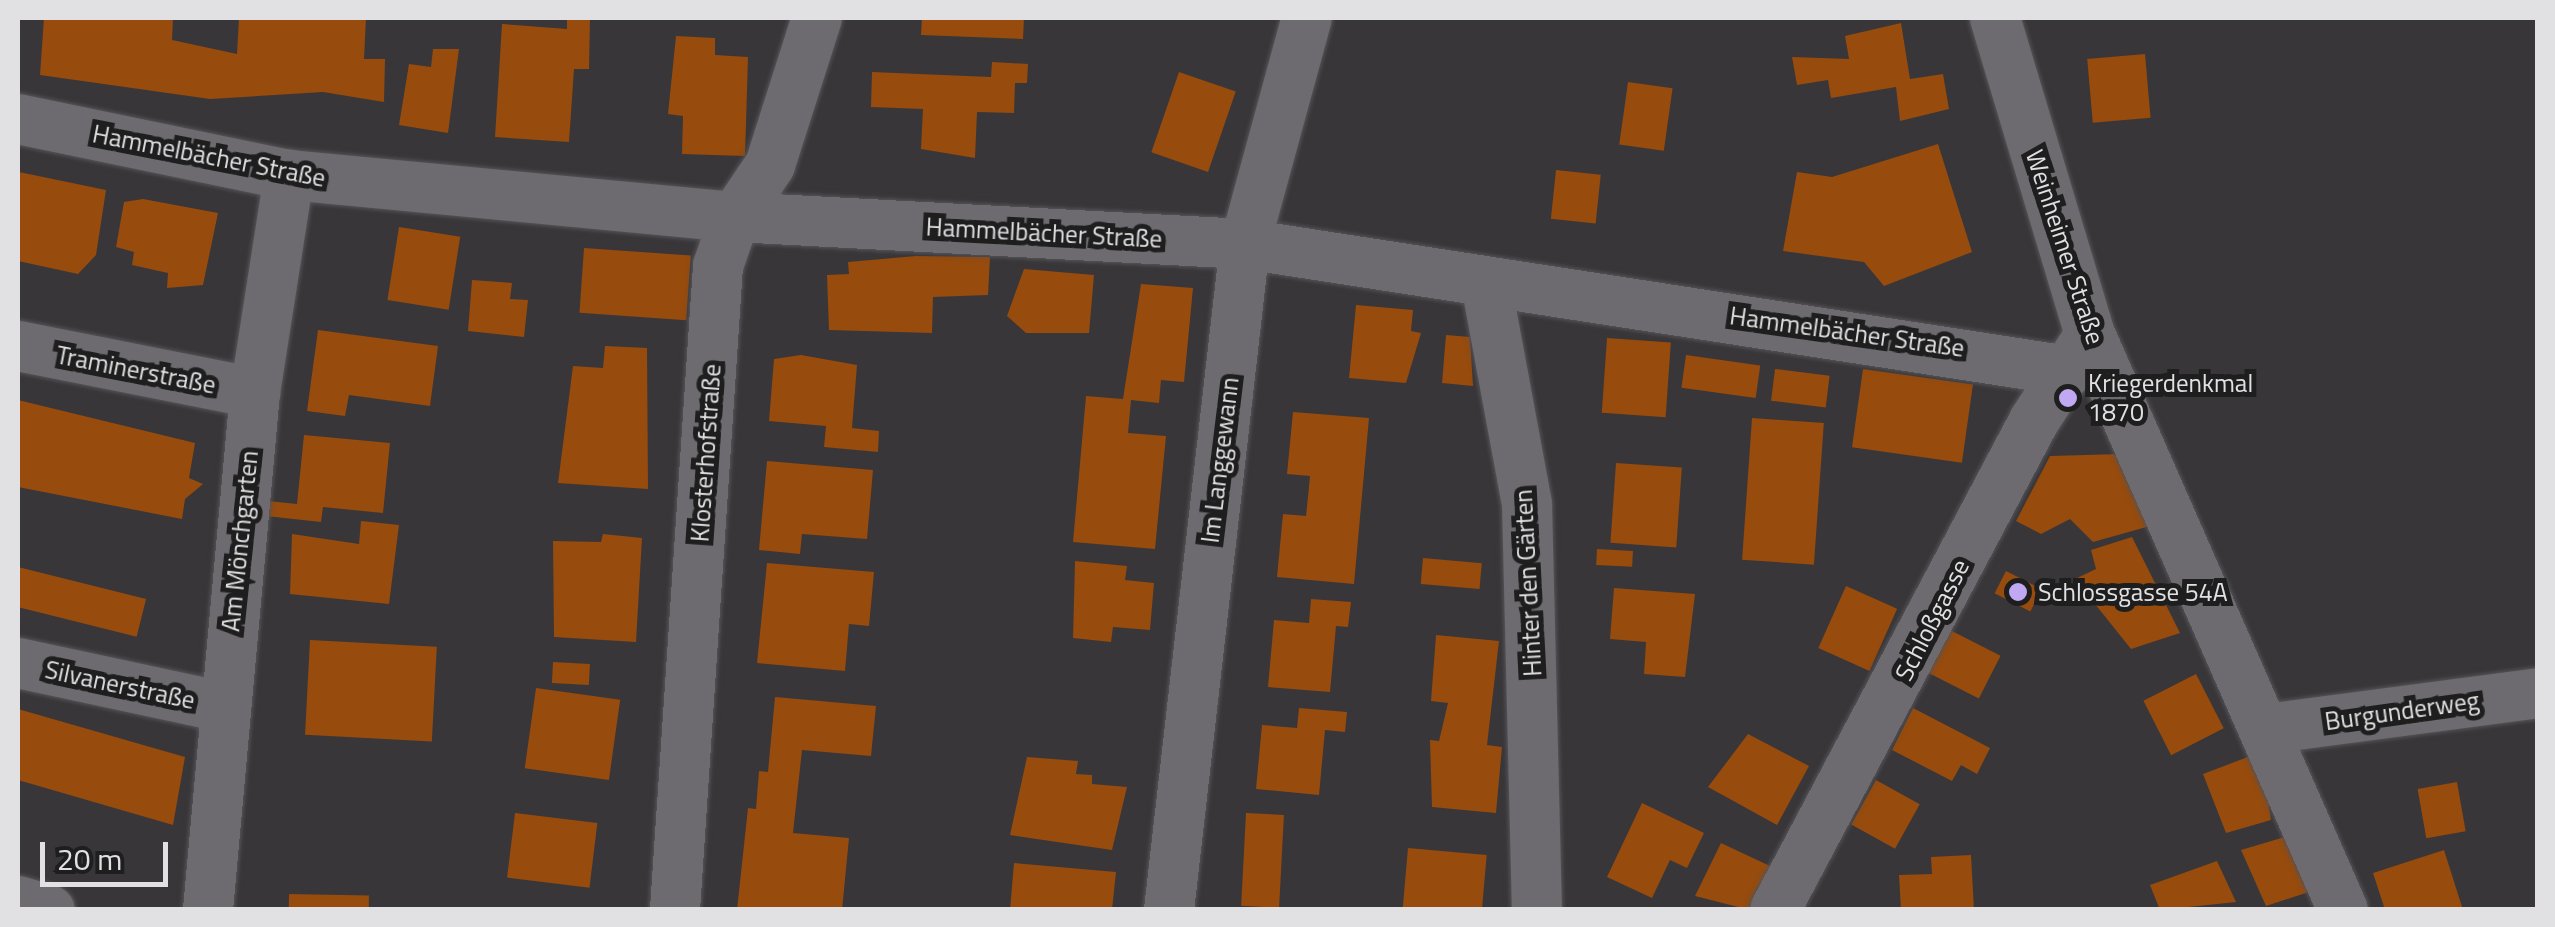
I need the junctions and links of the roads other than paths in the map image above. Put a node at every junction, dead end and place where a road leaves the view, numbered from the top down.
1 (817, 18) edge
2 (1306, 18) edge
3 (1995, 18) edge
4 (18, 120) edge
5 (289, 175) junction
6 (735, 218) junction
7 (1245, 244) junction
8 (1486, 283) junction
9 (18, 346) edge
10 (2079, 352) junction
11 (254, 394) junction
12 (18, 663) edge
13 (2538, 692) edge
14 (224, 708) junction
15 (2266, 729) junction
16 (18, 901) edge
17 (1551, 902) edge
18 (50, 910) edge
19 (208, 910) edge
20 (675, 910) edge
21 (1168, 910) edge
22 (1775, 910) edge
23 (2343, 910) edge

1 - 6 street, Klosterhofstraße
2 - 7 street, Im Langgewann
3 - 10 street, Weinheimer Straße
4 - 5 street, Hammelbächer Straße
5 - 6 street, Hammelbächer Straße
5 - 11 street, Am Mönchgarten
6 - 7 street, Hammelbächer Straße
6 - 20 street, Klosterhofstraße
7 - 8 street, Hammelbächer Straße
7 - 21 street, Im Langgewann
8 - 10 street, Hammelbächer Straße
8 - 17 street, Hinter den Gärten
9 - 11 street, Traminerstraße
10 - 15 street, Weinheimer Straße
10 - 22 street, Schloßgasse
11 - 14 street, Am Mönchgarten
12 - 14 street, Silvanerstraße
13 - 15 street, Burgunderweg
14 - 19 street, Am Mönchgarten
15 - 23 street, Weinheimer Straße
16 - 18 street

